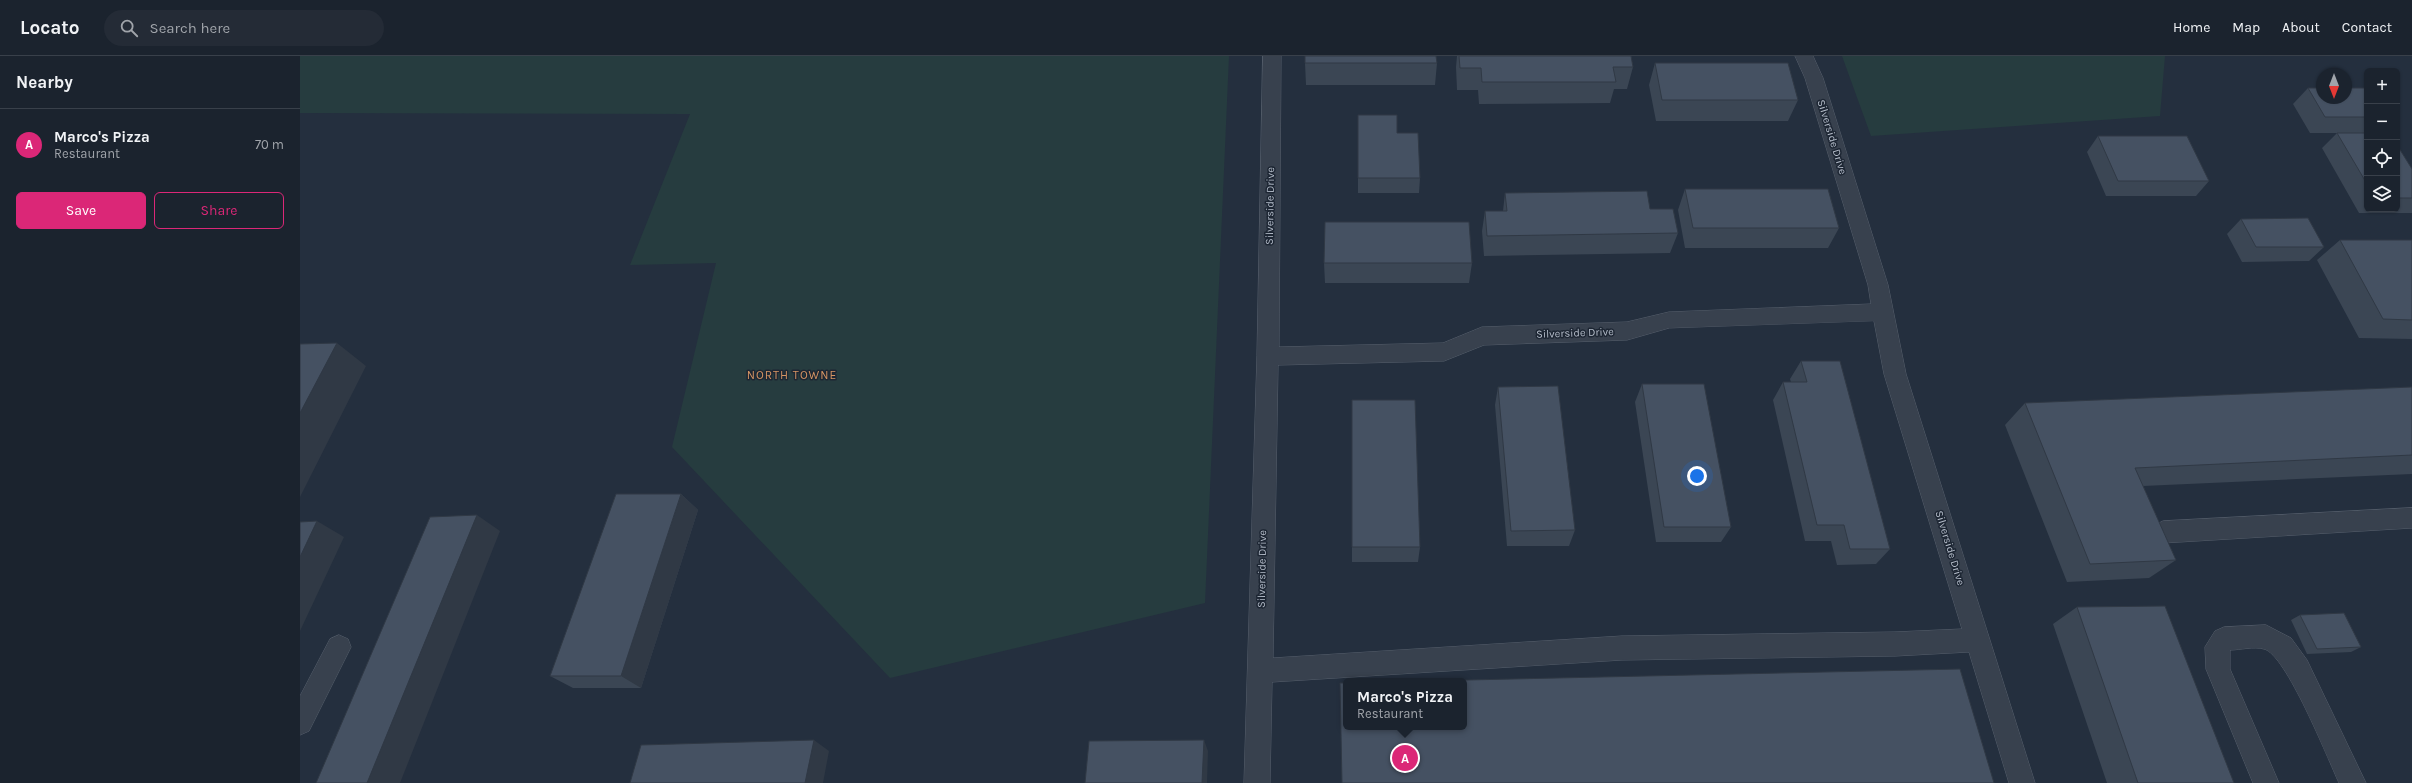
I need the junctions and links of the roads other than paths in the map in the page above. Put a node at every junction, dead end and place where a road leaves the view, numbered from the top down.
1 (1272, 56) edge
2 (1804, 56) edge
3 (1884, 312) junction
4 (1268, 356) junction
5 (2412, 518) edge
6 (2163, 532) edge
7 (1978, 640) junction
8 (338, 647) dead end
9 (1260, 671) junction
10 (300, 722) edge
11 (1257, 783) edge
12 (2022, 783) edge
13 (2266, 783) edge
14 (2353, 783) edge

1 - 4 street, Silverside Drive
2 - 3 street, Silverside Drive
3 - 4 street, Silverside Drive
3 - 7 street, Silverside Drive
4 - 9 street, Silverside Drive
5 - 6 street
7 - 9 street
7 - 12 street, Silverside Drive
8 - 10 street
9 - 11 street, Silverside Drive
13 - 14 street

